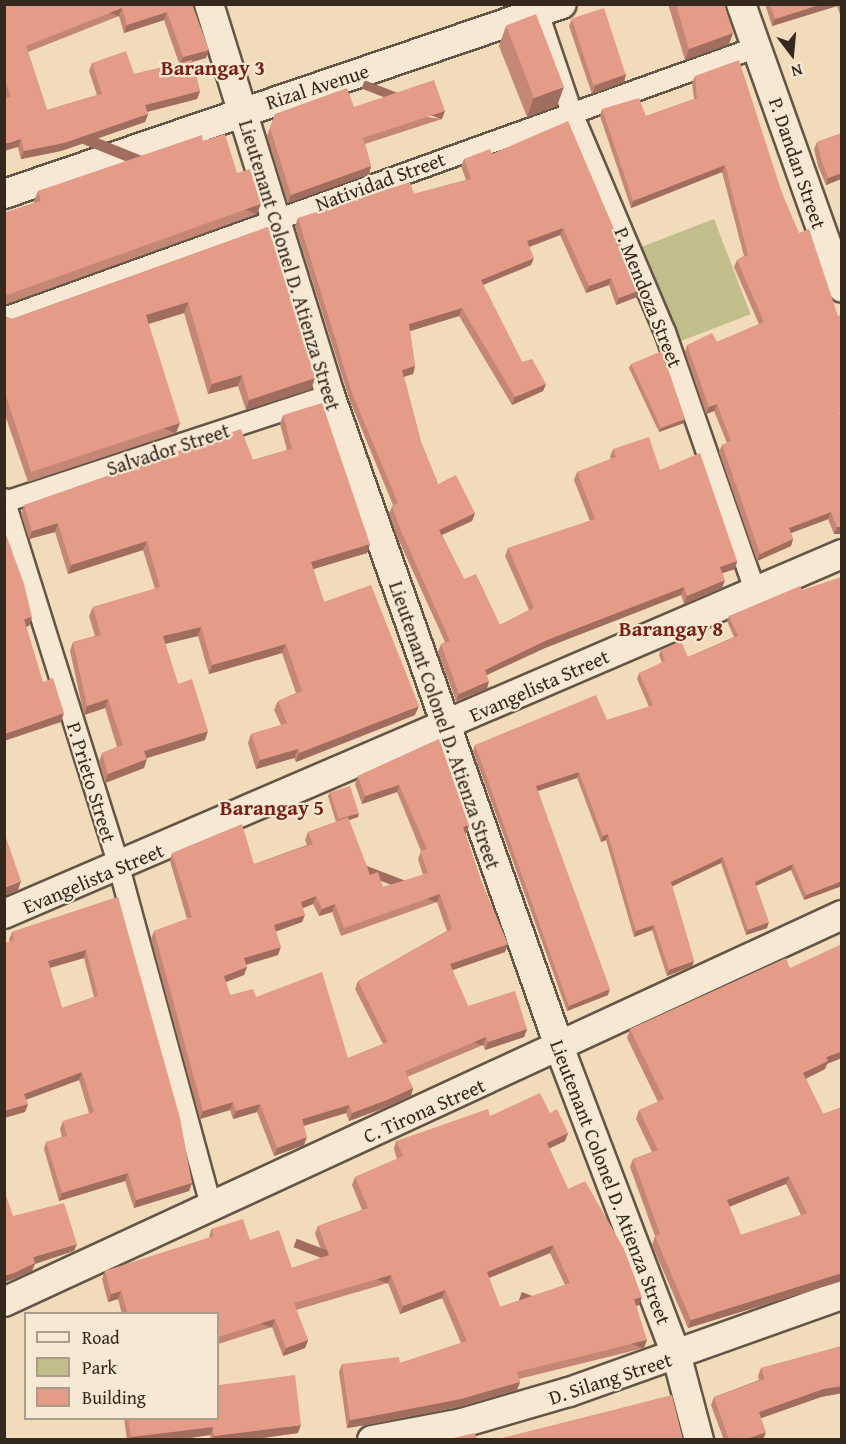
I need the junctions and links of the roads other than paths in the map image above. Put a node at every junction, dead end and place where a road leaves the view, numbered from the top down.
1 (209, 4) edge
2 (741, 4) edge
3 (545, 7) edge
4 (757, 47) junction
5 (242, 111) junction
6 (572, 113) junction
7 (4, 194) edge
8 (275, 220) junction
9 (842, 288) edge
10 (4, 318) edge
11 (330, 395) junction
12 (5, 501) edge
13 (842, 554) edge
14 (755, 591) junction
15 (444, 727) junction
16 (119, 867) junction
17 (4, 914) edge
18 (842, 915) edge
19 (560, 1049) junction
20 (211, 1206) junction
21 (842, 1295) edge
22 (4, 1302) edge
23 (677, 1357) junction
24 (372, 1440) edge
25 (699, 1440) edge

1 - 5 street, Lieutenant Colonel D. Atienza Street
2 - 4 street, P. Dandan Street
3 - 5 street, Rizal Avenue
3 - 6 street, P. Mendoza Street
4 - 6 street, Natividad Street
4 - 9 street, P. Dandan Street
5 - 7 street, Rizal Avenue
5 - 8 street, Lieutenant Colonel D. Atienza Street
6 - 8 street, Natividad Street
6 - 14 street, P. Mendoza Street
8 - 10 street, Natividad Street
8 - 11 street, Lieutenant Colonel D. Atienza Street
11 - 12 street, Salvador Street
11 - 15 street, Lieutenant Colonel D. Atienza Street
12 - 16 street, P. Prieto Street
13 - 14 street, Evangelista Street
14 - 15 street, Evangelista Street
15 - 16 street, Evangelista Street
15 - 19 street, Lieutenant Colonel D. Atienza Street
16 - 17 street, Evangelista Street
16 - 20 street, P. Prieto Street
18 - 19 street, C. Tirona Street
19 - 20 street, C. Tirona Street
19 - 23 street, Lieutenant Colonel D. Atienza Street
20 - 22 street, C. Tirona Street
21 - 23 street, D. Silang Street
23 - 24 street, D. Silang Street
23 - 25 street, Lieutenant Colonel D. Atienza Street

